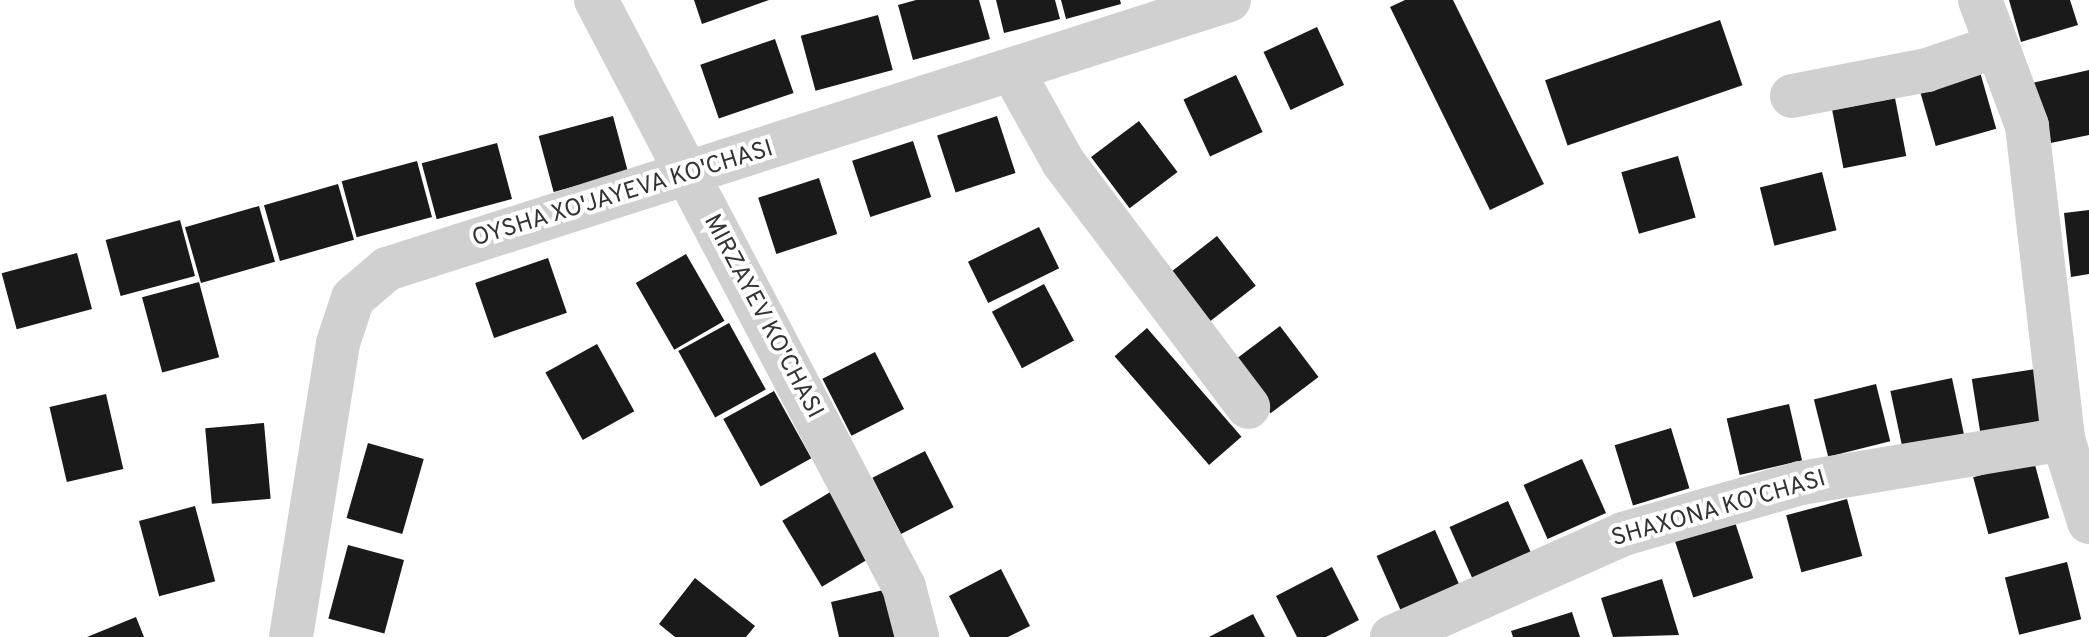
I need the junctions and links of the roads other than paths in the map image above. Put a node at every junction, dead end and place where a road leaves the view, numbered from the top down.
1 (596, 0) edge
2 (1229, 0) edge
3 (1980, 0) edge
4 (1997, 46) junction
5 (1013, 72) junction
6 (1792, 96) dead end
7 (687, 176) junction
8 (1248, 407) dead end
9 (2063, 439) junction
10 (2089, 522) edge
11 (291, 637) edge
12 (917, 637) edge
13 (1392, 637) edge

1 - 7 street, MIRZAYEV KO'CHASI
2 - 5 street, OYSHA XO'JAYEVA KO'CHASI
3 - 4 street
4 - 6 street
4 - 9 street
5 - 7 street, OYSHA XO'JAYEVA KO'CHASI
5 - 8 street
7 - 11 street, OYSHA XO'JAYEVA KO'CHASI
7 - 12 street, MIRZAYEV KO'CHASI
9 - 10 street
9 - 13 street, SHAXONA KO'CHASI

